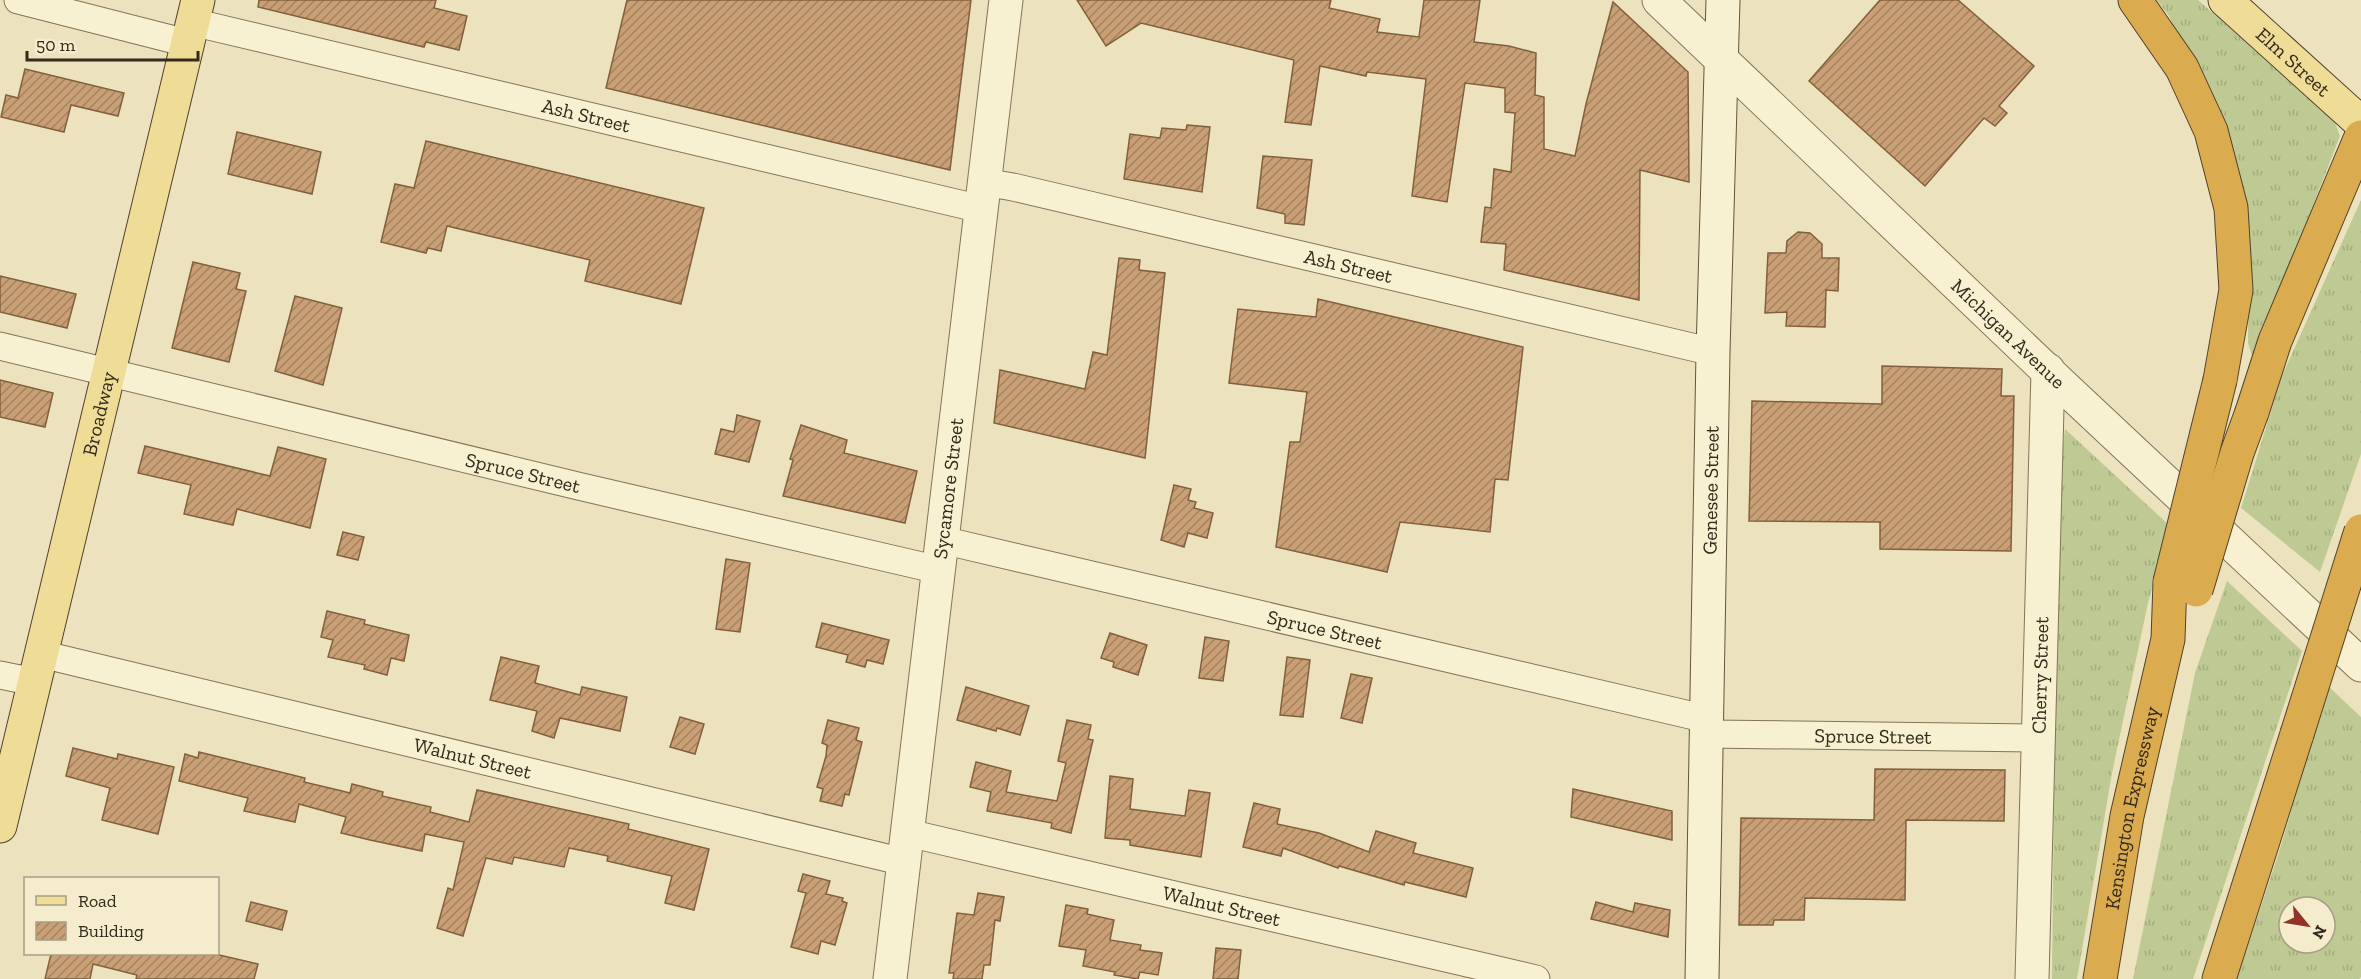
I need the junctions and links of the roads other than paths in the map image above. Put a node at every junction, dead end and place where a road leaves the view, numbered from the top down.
1 (18, 0) edge
2 (1006, 0) edge
3 (1659, 0) edge
4 (1723, 0) edge
5 (2135, 0) edge
6 (2225, 0) edge
7 (192, 22) edge
8 (1721, 58) junction
9 (2361, 123) edge
10 (2361, 137) edge
11 (982, 196) junction
12 (0, 346) edge
13 (1713, 352) junction
14 (2048, 370) junction
15 (110, 373) junction
16 (2361, 531) edge
17 (940, 555) junction
18 (2168, 639) junction
19 (2361, 665) edge
20 (38, 668) junction
21 (0, 675) edge
22 (1708, 727) junction
23 (2037, 738) junction
24 (0, 826) edge
25 (906, 847) junction
26 (890, 979) edge
27 (1536, 979) edge
28 (1702, 979) edge
29 (2032, 979) edge
30 (2100, 979) edge
31 (2218, 979) edge

1 - 7 street, Ash Street
2 - 11 street, Sycamore Street
3 - 8 street, Michigan Avenue
4 - 8 street, Genesee Street
5 - 18 highway, bridge
6 - 9 main road, Elm Street
7 - 11 street, Ash Street
7 - 15 main road, Broadway
8 - 13 street, Genesee Street
8 - 14 street, Michigan Avenue
10 - 18 highway, bridge
11 - 13 street, Ash Street
11 - 17 street, Sycamore Street
12 - 15 street, Spruce Street
13 - 22 street, Genesee Street
14 - 19 street, Michigan Avenue
14 - 23 street, Cherry Street
15 - 17 street, Spruce Street
15 - 20 main road, Broadway
16 - 31 highway, bridge
17 - 22 street, Spruce Street
17 - 25 street, Sycamore Street
18 - 30 highway, Kensington Expressway
20 - 21 street, Walnut Street
20 - 24 main road, Broadway
20 - 25 street, Walnut Street
22 - 23 street, Spruce Street
22 - 28 street, Genesee Street
23 - 29 street, Cherry Street
25 - 26 street, Sycamore Street
25 - 27 street, Walnut Street

